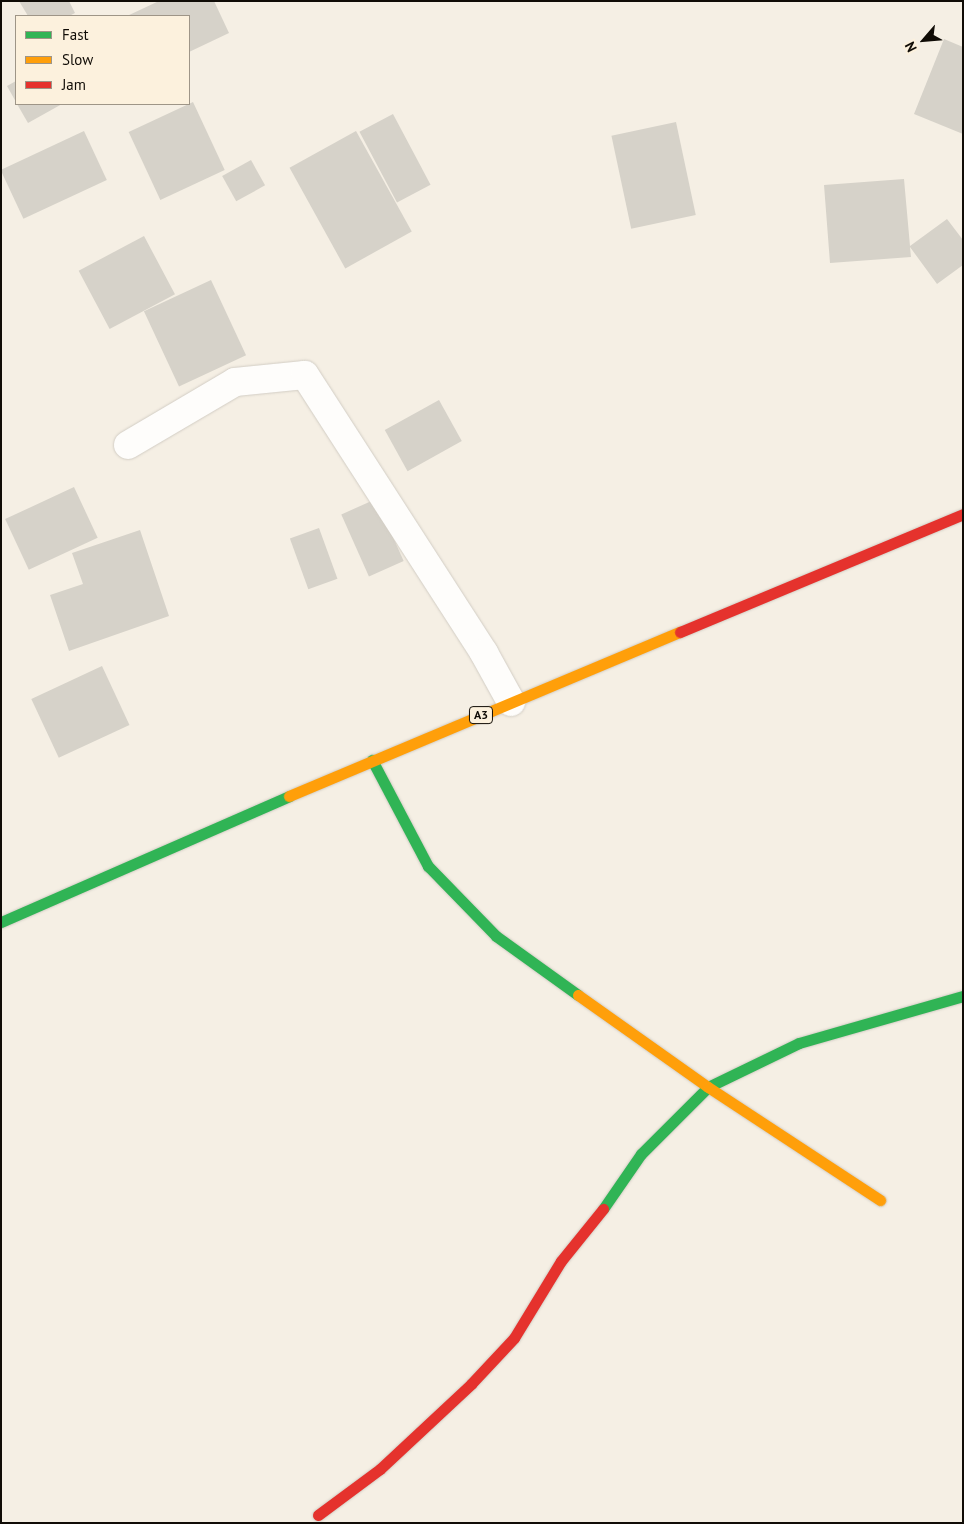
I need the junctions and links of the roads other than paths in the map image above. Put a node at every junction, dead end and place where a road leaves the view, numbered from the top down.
1 (128, 444) dead end
2 (963, 514) edge
3 (511, 702) junction
4 (372, 760) junction
5 (1, 922) edge
6 (963, 996) edge
7 (708, 1087) junction
8 (880, 1200) dead end
9 (318, 1515) dead end

1 - 3 street
2 - 3 street, A3
3 - 4 street, A3
4 - 5 street, A3
4 - 7 street
6 - 7 street
7 - 8 street
7 - 9 street

